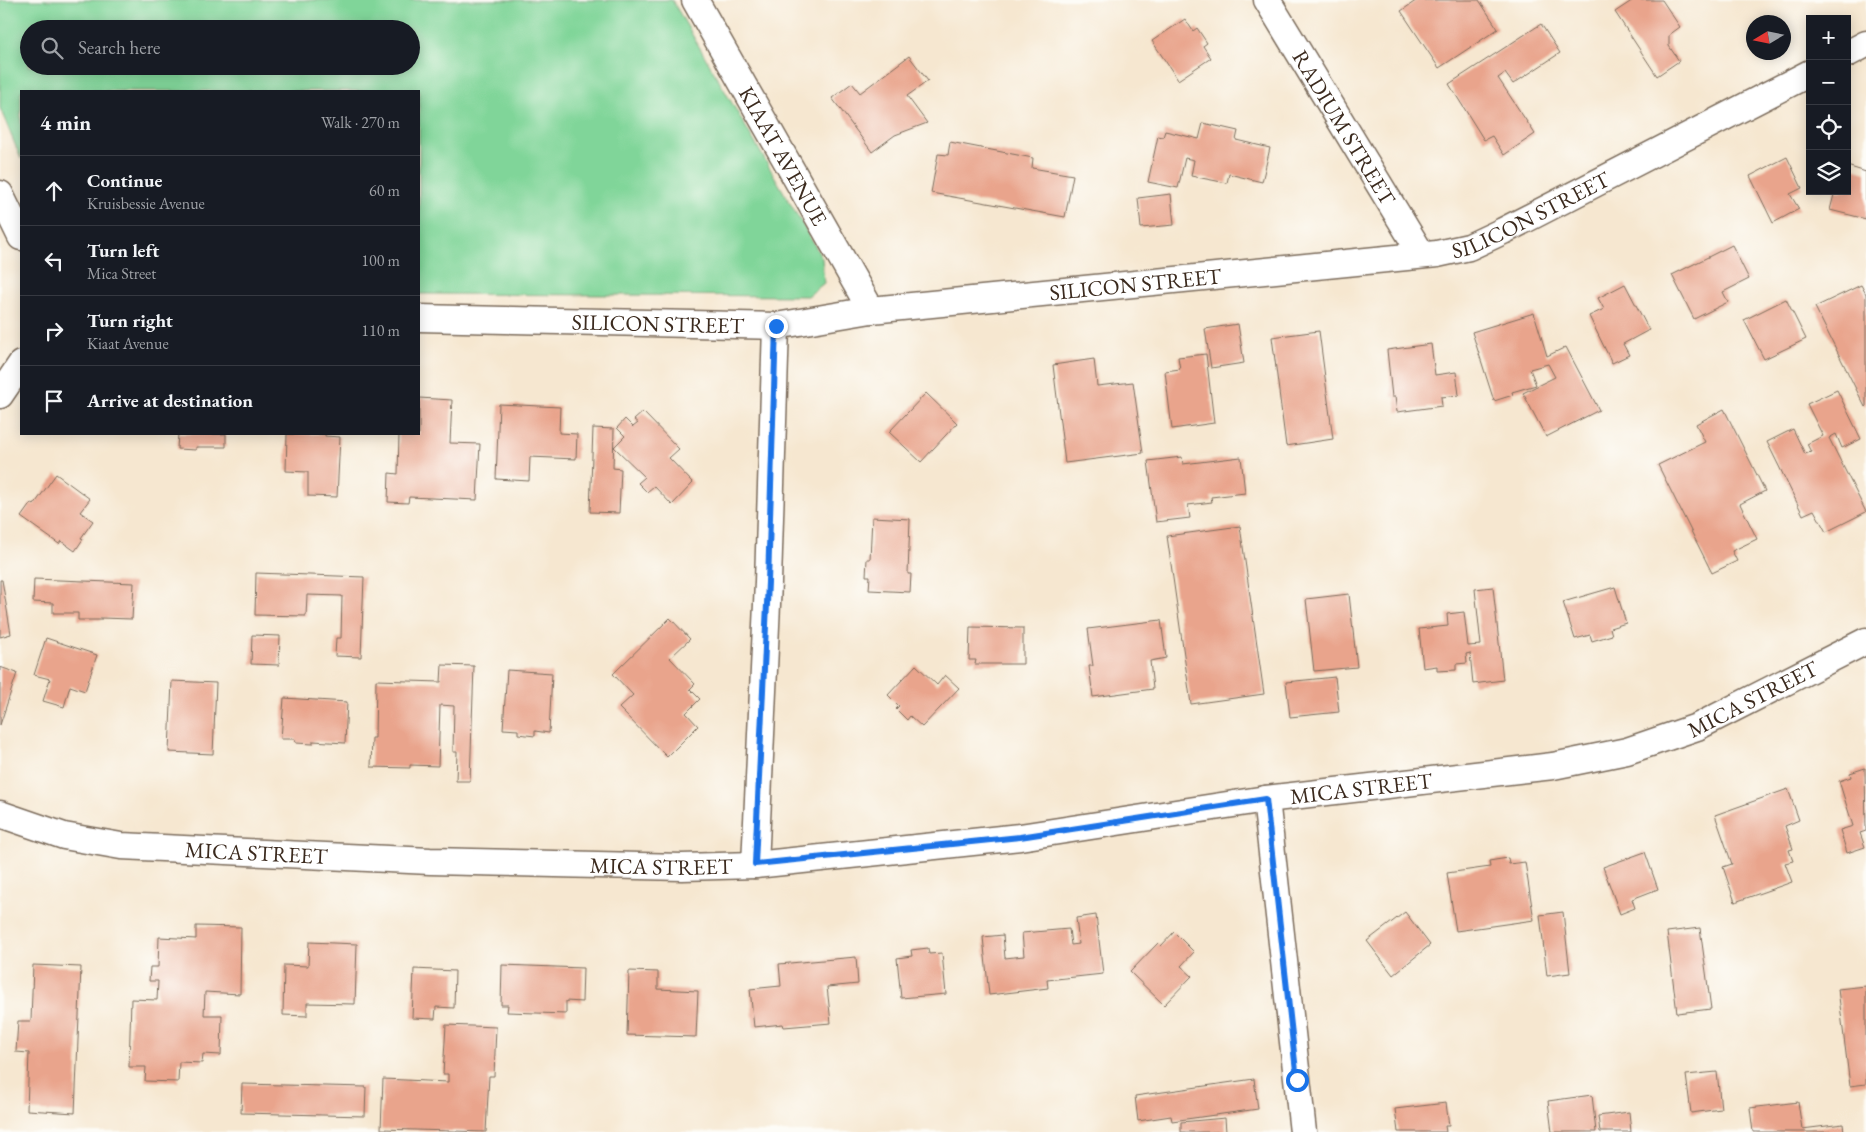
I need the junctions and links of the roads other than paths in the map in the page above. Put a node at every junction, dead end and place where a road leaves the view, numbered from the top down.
1 (695, 0) edge
2 (1266, 0) edge
3 (1866, 44) edge
4 (1851, 52) edge
5 (1806, 75) edge
6 (0, 194) edge
7 (20, 235) edge
8 (1422, 255) junction
9 (871, 310) junction
10 (420, 318) edge
11 (776, 326) junction
12 (20, 365) edge
13 (0, 395) edge
14 (1866, 641) edge
15 (1266, 799) junction
16 (0, 814) edge
17 (755, 864) junction
18 (1303, 1132) edge

1 - 9 street, KIAAT AVENUE
2 - 8 street, RADIUM STREET
3 - 4 street
5 - 8 street, SILICON STREET
6 - 7 street
8 - 9 street, SILICON STREET
9 - 11 street, SILICON STREET
10 - 11 street, SILICON STREET
11 - 17 street
12 - 13 street
14 - 15 street, MICA STREET
15 - 17 street, MICA STREET
15 - 18 street
16 - 17 street, MICA STREET

